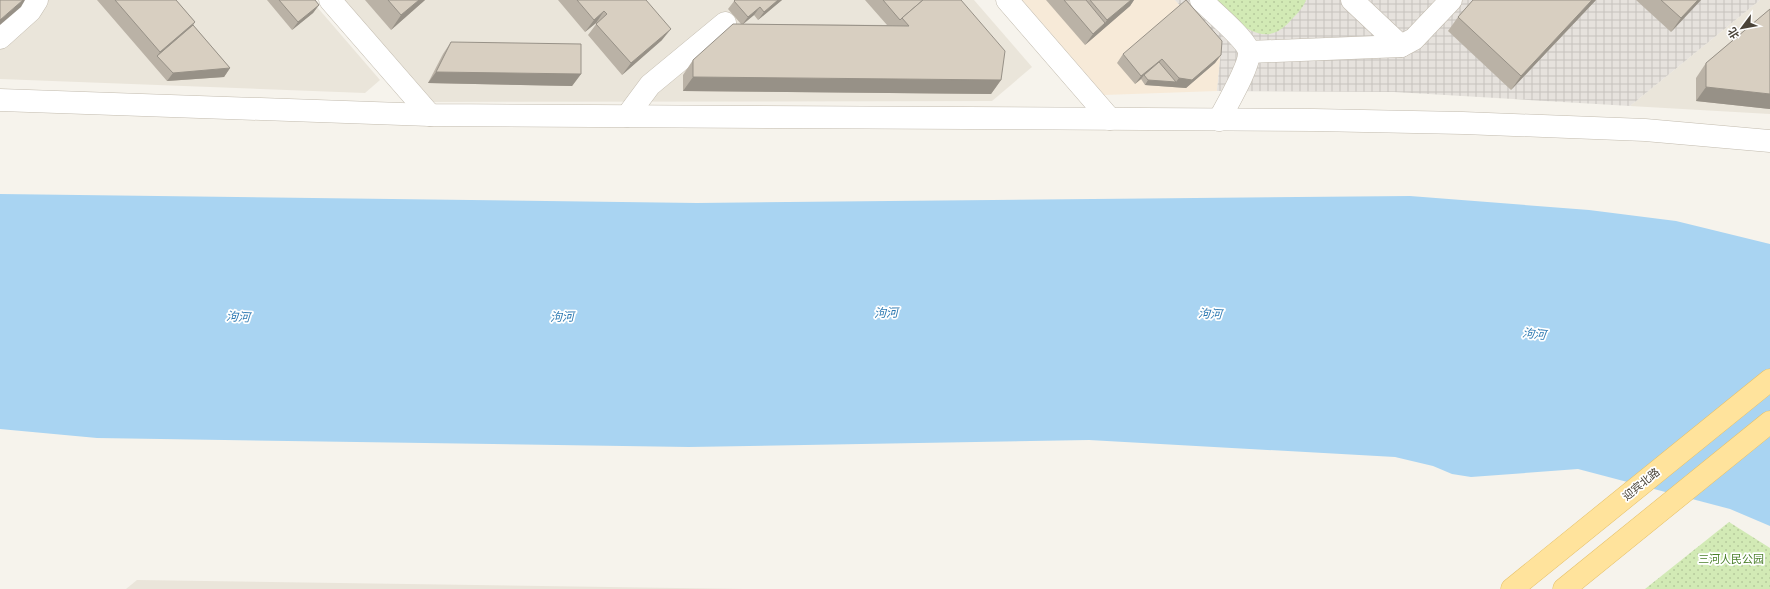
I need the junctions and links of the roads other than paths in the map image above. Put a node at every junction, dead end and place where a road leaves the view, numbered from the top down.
1 (37, 0) edge
2 (330, 0) edge
3 (1007, 0) edge
4 (1201, 0) edge
5 (1352, 0) edge
6 (1451, 0) edge
7 (725, 23) dead end
8 (0, 38) edge
9 (1400, 46) junction
10 (1249, 52) junction
11 (0, 100) edge
12 (430, 114) junction
13 (627, 116) junction
14 (1110, 118) junction
15 (1219, 120) junction
16 (1770, 141) edge
17 (1770, 380) edge
18 (1770, 422) edge
19 (1512, 589) edge
20 (1564, 589) edge

1 - 8 street
2 - 12 street
3 - 14 street
4 - 10 street
5 - 9 street
6 - 9 street
7 - 13 street
9 - 10 street
10 - 15 street
11 - 12 street
12 - 13 street
13 - 14 street
14 - 15 street
15 - 16 street
17 - 19 main road, 迎宾北路
18 - 20 main road

